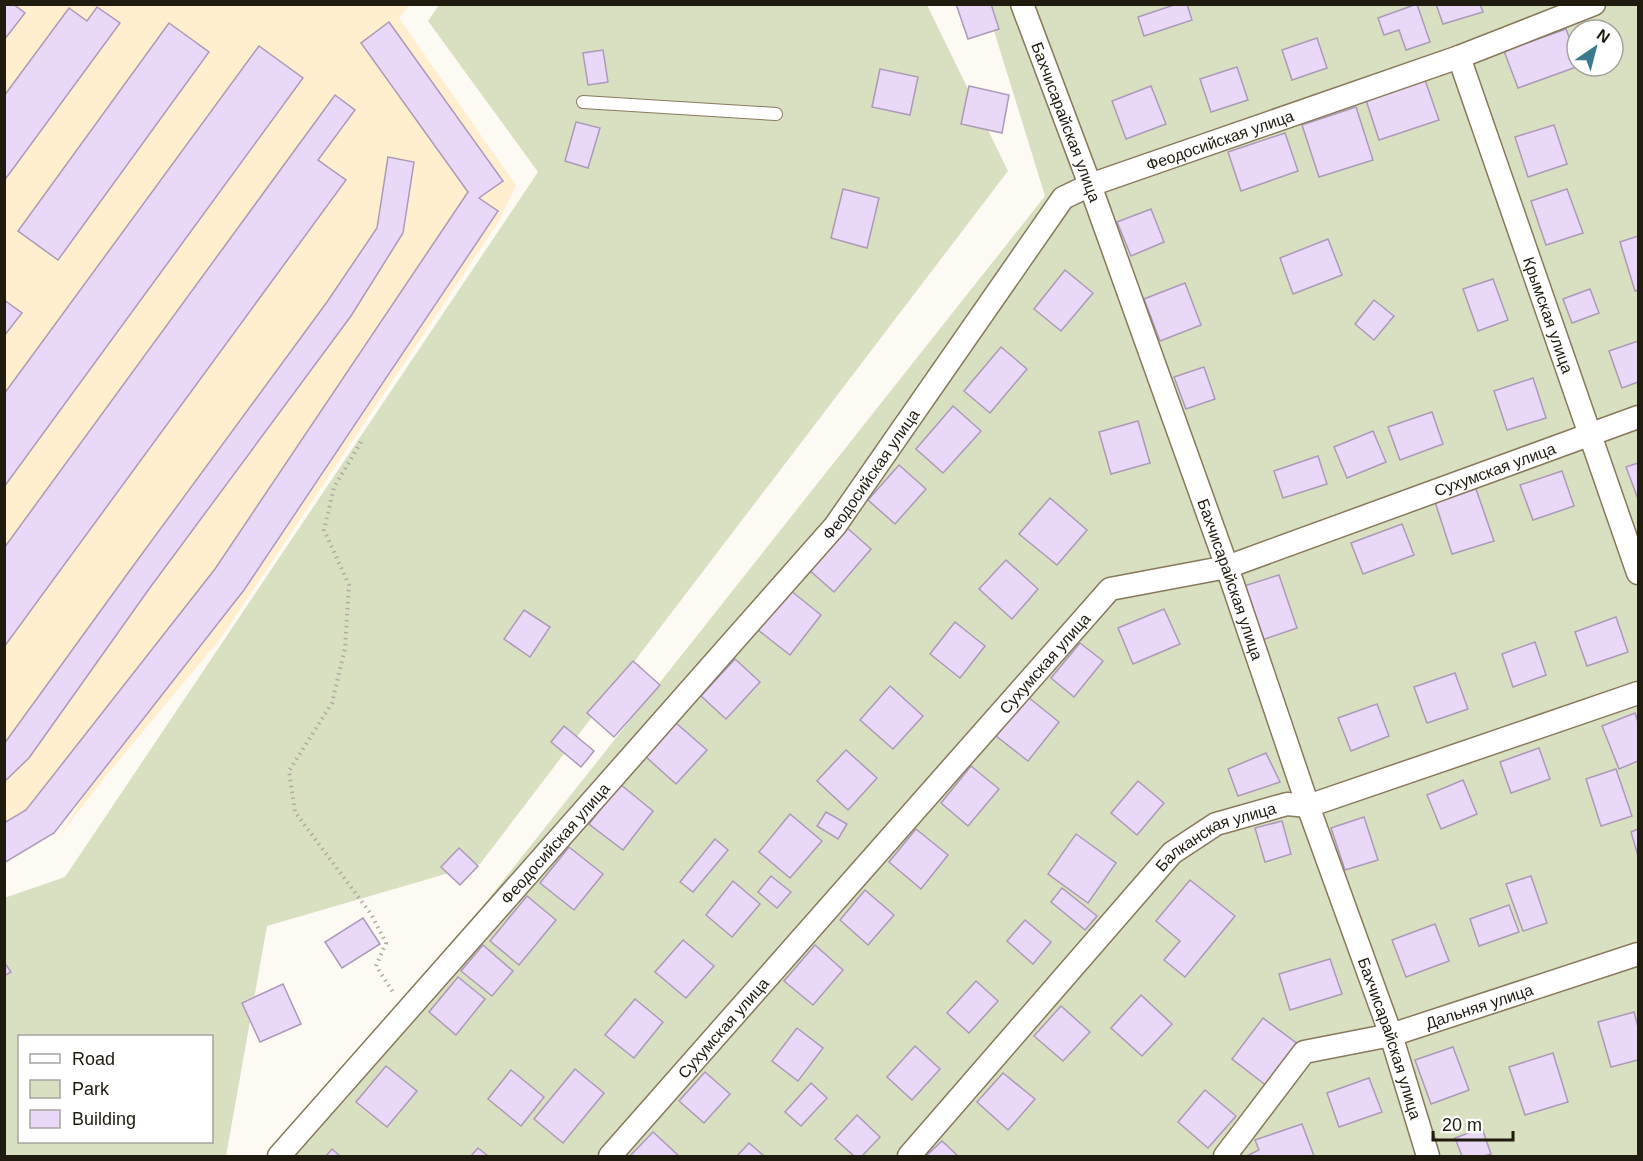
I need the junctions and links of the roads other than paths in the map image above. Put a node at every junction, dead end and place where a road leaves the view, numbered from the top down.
1 (1022, 4) edge
2 (1594, 4) edge
3 (1459, 57) junction
4 (583, 102) dead end
5 (776, 114) dead end
6 (1090, 185) junction
7 (1638, 417) edge
8 (1590, 435) junction
9 (1227, 567) junction
10 (1638, 573) edge
11 (1638, 693) edge
12 (1308, 806) junction
13 (1638, 954) edge
14 (1391, 1035) junction
15 (279, 1156) edge
16 (610, 1156) edge
17 (909, 1156) edge
18 (1225, 1156) edge
19 (1428, 1156) edge

1 - 6 street, Бахчисарайская улица
2 - 3 street, Феодосийская улица
3 - 6 street, Феодосийская улица
3 - 8 street, Крымская улица
4 - 5 lane
6 - 9 street, Бахчисарайская улица
6 - 15 street, Феодосийская улица
7 - 8 street, Сухумская улица
8 - 9 street, Сухумская улица
8 - 10 street, Крымская улица
9 - 12 street, Бахчисарайская улица
9 - 16 street, Сухумская улица
11 - 12 street, Балканская улица
12 - 14 street, Бахчисарайская улица
12 - 17 street, Балканская улица
13 - 14 street, Дальняя улица
14 - 18 street, Дальняя улица
14 - 19 street, Бахчисарайская улица

